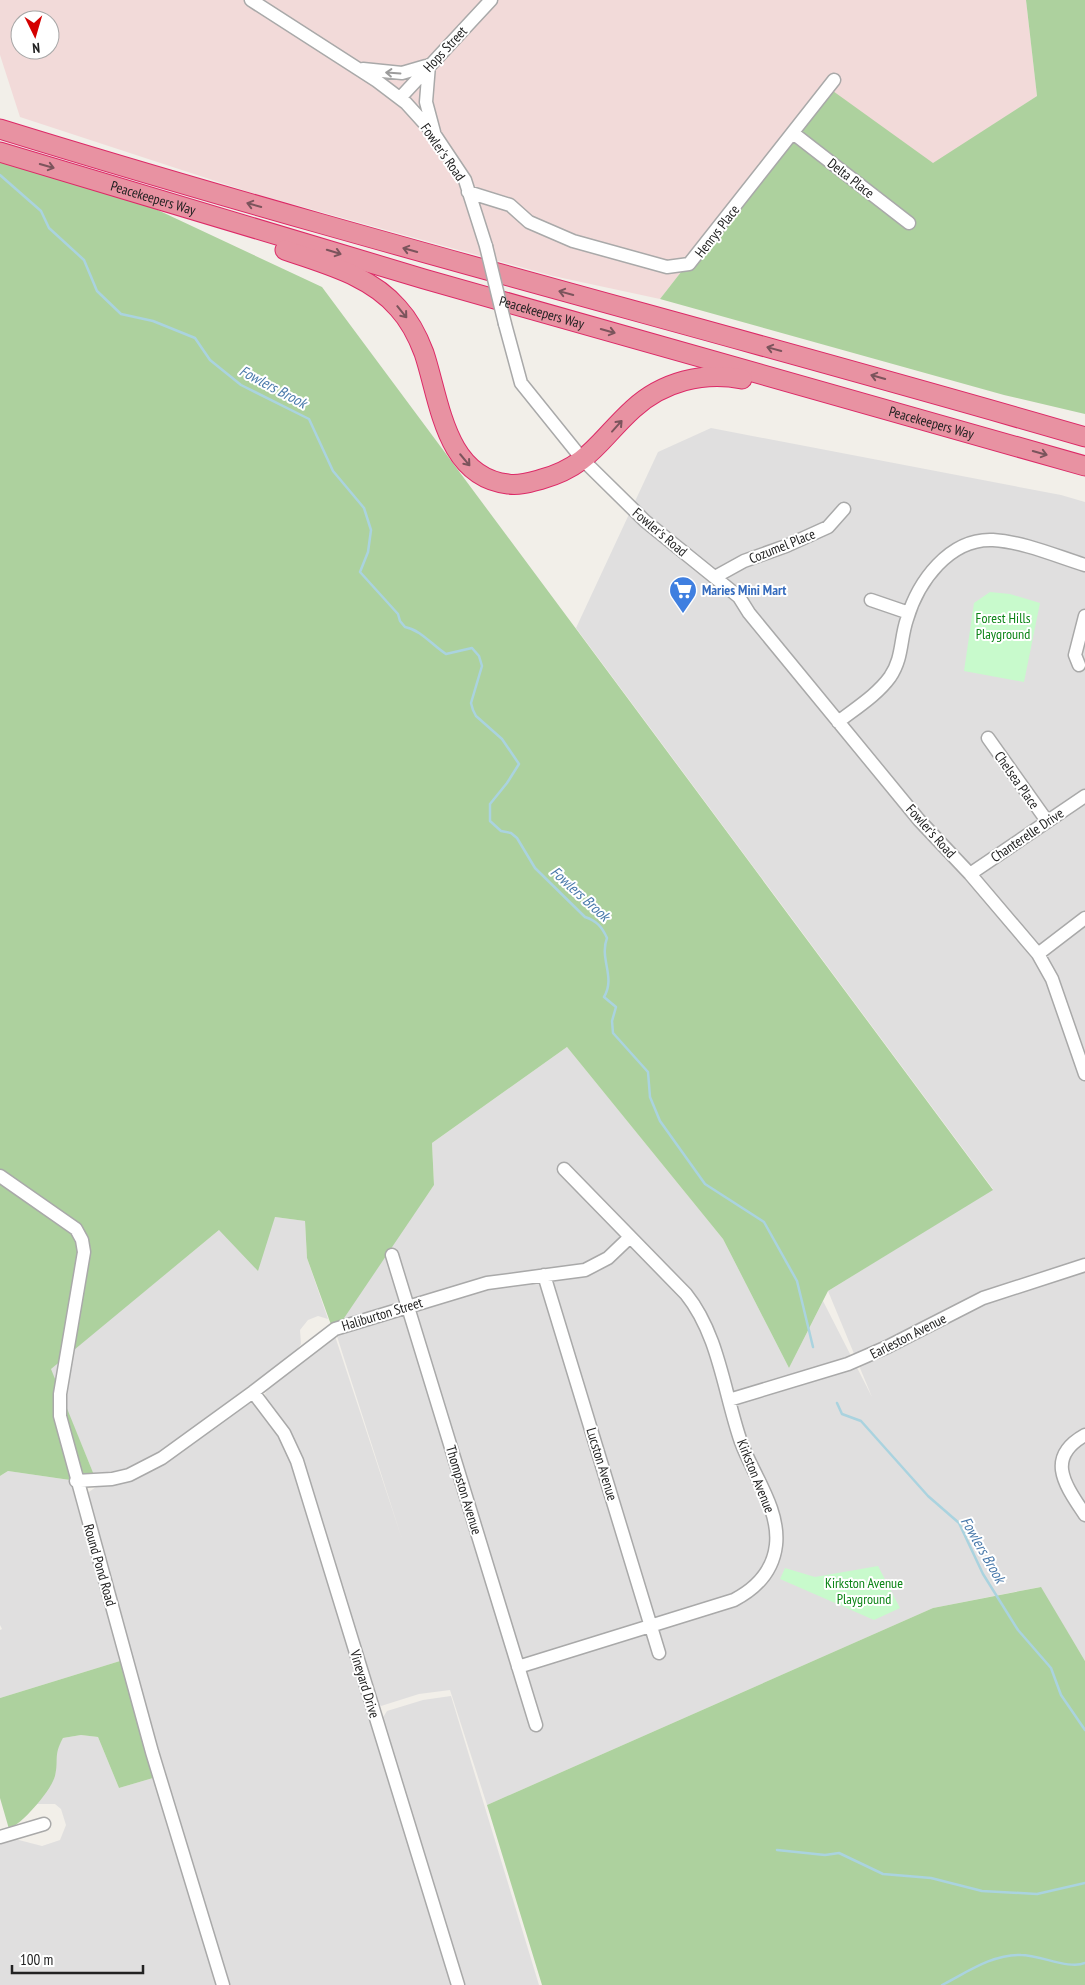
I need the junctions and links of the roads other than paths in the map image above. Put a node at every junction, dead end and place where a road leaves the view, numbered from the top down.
1 (251, 0) edge
2 (491, 0) edge
3 (429, 65) junction
4 (357, 68) junction
5 (834, 80) dead end
6 (400, 98) junction
7 (0, 130) edge
8 (793, 133) junction
9 (435, 135) junction
10 (0, 152) edge
11 (468, 192) junction
12 (187, 208) junction
13 (909, 223) dead end
14 (925, 390) junction
15 (919, 420) junction
16 (1085, 425) edge
17 (1085, 437) edge
18 (583, 460) junction
19 (1085, 466) edge
20 (844, 509) dead end
21 (1085, 564) edge
22 (715, 577) junction
23 (871, 600) dead end
24 (909, 613) junction
25 (1085, 616) edge
26 (1078, 665) dead end
27 (838, 722) junction
28 (988, 738) dead end
29 (1085, 796) edge
30 (1047, 822) junction
31 (970, 874) junction
32 (1085, 918) edge
33 (1038, 954) junction
34 (1085, 1074) edge
35 (564, 1169) dead end
36 (0, 1176) edge
37 (630, 1236) junction
38 (392, 1255) dead end
39 (1085, 1265) edge
40 (544, 1275) junction
41 (408, 1306) junction
42 (254, 1392) junction
43 (729, 1400) junction
44 (1085, 1434) edge
45 (76, 1481) junction
46 (1085, 1515) edge
47 (650, 1626) junction
48 (659, 1653) dead end
49 (518, 1667) junction
50 (536, 1725) dead end
51 (44, 1824) dead end
52 (0, 1837) edge
53 (223, 1985) edge
54 (458, 1985) edge

1 - 4 street, Fowler's Road
2 - 3 street, Hops Street
3 -> 4 street
3 - 6 street, Hops Street
3 - 9 street
4 - 6 street, Fowler's Road
5 - 8 street, Henrys Place
6 - 9 street, Fowler's Road
14 -> 7 highway, Peacekeepers Way
8 - 11 street, Henrys Place
8 - 13 street, Delta Place
9 - 11 street, Fowler's Road
10 -> 12 highway, Peacekeepers Way
11 - 18 street, Fowler's Road, bridge
12 -> 15 highway, Peacekeepers Way
12 -> 18 highway
14 - 16 highway
14 - 17 highway, Peacekeepers Way
18 -> 15 highway
15 -> 19 highway, Peacekeepers Way
18 - 22 street, Fowler's Road
20 - 22 street, Cozumel Place
21 - 24 street
22 - 27 street, Fowler's Road
23 - 24 street
24 - 27 street
25 - 26 street
27 - 31 street, Fowler's Road
28 - 30 street, Chelsea Place
29 - 30 street, Chanterelle Drive
30 - 31 street, Chanterelle Drive
31 - 33 street, Fowler's Road
32 - 33 street
33 - 34 street, Fowler's Road
35 - 37 street, Kirkston Avenue
36 - 45 street, Round Pond Road
37 - 40 street, Haliburton Street
37 - 43 street, Kirkston Avenue
38 - 41 street, Thompston Avenue
39 - 43 street, Earleston Avenue
40 - 41 street, Haliburton Street
40 - 47 street, Lucston Avenue
41 - 42 street, Haliburton Street
41 - 49 street, Thompston Avenue
42 - 45 street, Haliburton Street
42 - 54 street, Vineyard Drive
43 - 47 street, Kirkston Avenue
44 - 46 street
45 - 53 street, Round Pond Road
47 - 48 street, Lucston Avenue
47 - 49 street, Kirkston Avenue
49 - 50 street, Thompston Avenue
51 - 52 street

